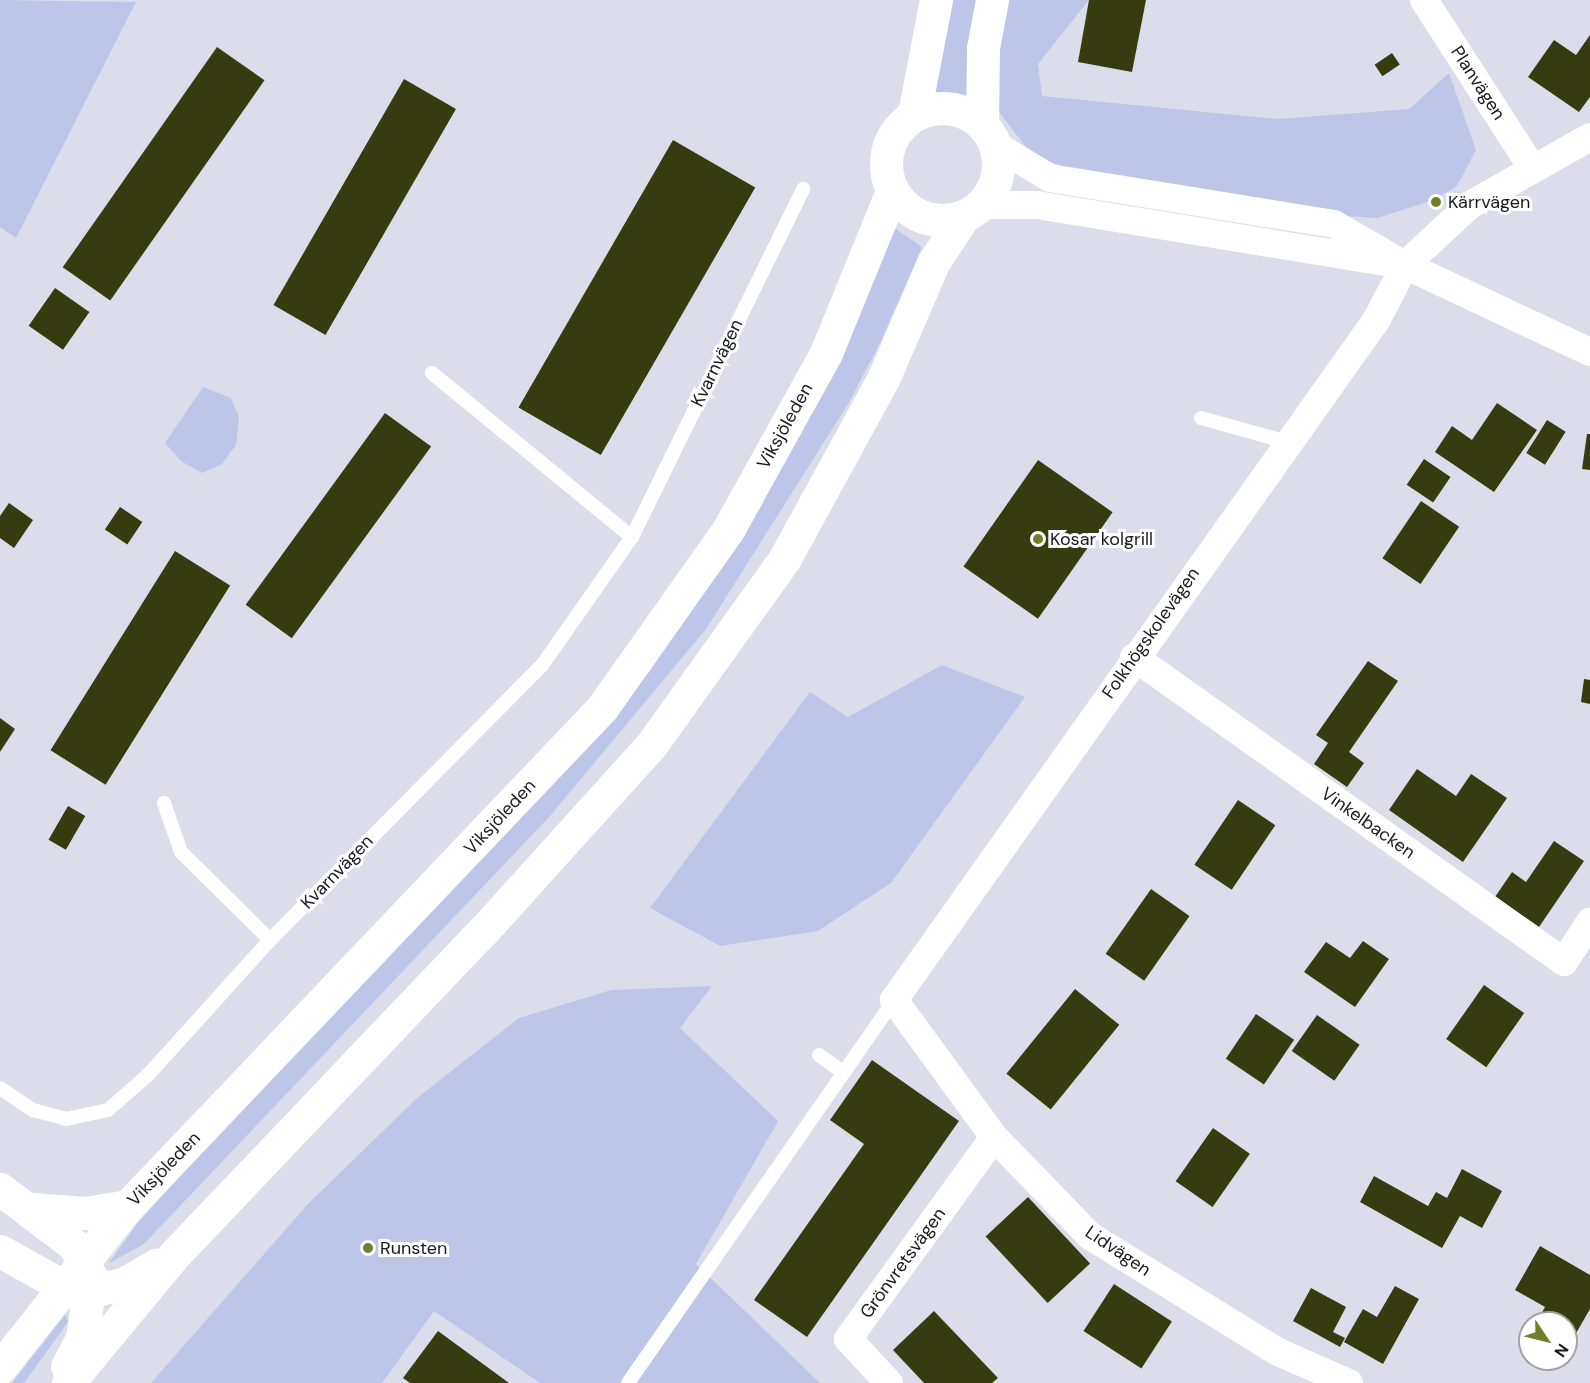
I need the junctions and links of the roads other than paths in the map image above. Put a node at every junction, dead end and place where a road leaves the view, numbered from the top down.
1 (936, 0) edge
2 (992, 0) edge
3 (1424, 0) edge
4 (914, 114) junction
5 (988, 134) junction
6 (1590, 137) edge
7 (1532, 166) junction
8 (803, 189) dead end
9 (892, 191) junction
10 (973, 210) junction
11 (1405, 265) junction
12 (1590, 352) edge
13 (432, 373) dead end
14 (1201, 418) dead end
15 (1287, 442) junction
16 (632, 537) junction
17 (1134, 657) junction
18 (164, 803) dead end
19 (1590, 922) edge
20 (270, 940) junction
21 (894, 1000) junction
22 (819, 1055) dead end
23 (844, 1073) junction
24 (0, 1088) edge
25 (994, 1137) junction
26 (0, 1189) edge
27 (129, 1206) junction
28 (32, 1209) junction
29 (0, 1251) edge
30 (175, 1254) junction
31 (84, 1261) junction
32 (77, 1291) junction
33 (0, 1368) edge
34 (58, 1383) edge
35 (68, 1383) edge
36 (628, 1383) edge
37 (890, 1383) edge
38 (1349, 1383) edge

1 - 4 main road
2 - 5 main road
3 - 7 street, Planvägen
4 - 5 main road
4 - 9 main road
5 - 10 main road
5 - 11 street
6 - 7 street, Folkhögskolevägen
7 - 11 street, Folkhögskolevägen
8 - 16 lane, Kvarnvägen
9 - 10 main road
9 - 27 main road, Viksjöleden
10 - 11 street
10 - 30 main road
11 - 12 street
11 - 15 street, Folkhögskolevägen
13 - 16 lane
14 - 15 lane
15 - 17 street, Folkhögskolevägen
16 - 20 lane, Kvarnvägen
17 - 19 street, Vinkelbacken
17 - 21 street, Folkhögskolevägen
18 - 20 lane
20 - 24 lane, Kvarnvägen
21 - 23 lane
21 - 25 street, Lidvägen
22 - 23 lane
23 - 36 lane
25 - 37 street, Grönvretsvägen
25 - 38 street, Lidvägen
26 - 28 main road
27 - 28 main road
27 - 31 main road, Viksjöleden
28 - 31 main road
29 - 32 main road
30 - 32 main road
30 - 35 main road
31 - 32 main road, Viksjöleden
32 - 33 main road, Viksjöleden
32 - 34 main road

